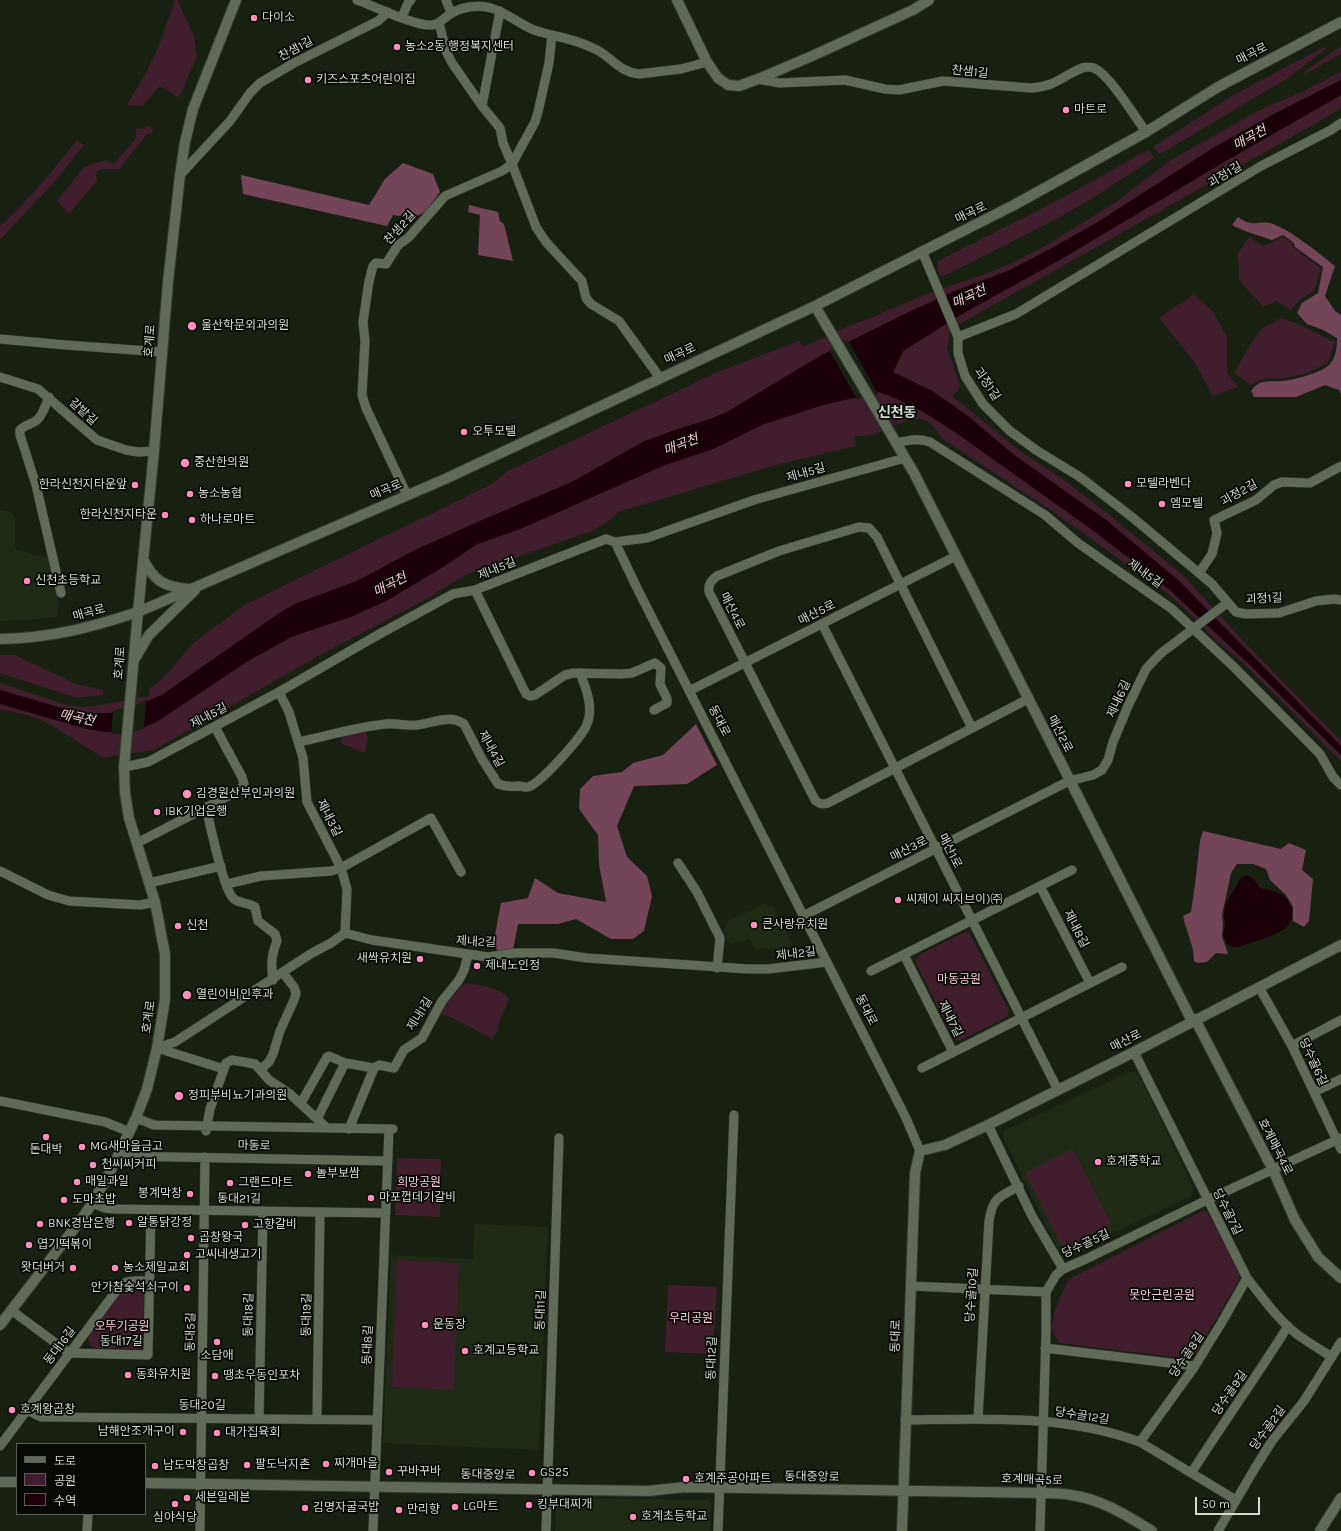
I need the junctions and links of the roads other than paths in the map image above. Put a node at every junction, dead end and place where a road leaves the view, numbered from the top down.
1 (236, 0) edge
2 (357, 0) edge
3 (411, 0) edge
4 (446, 0) edge
5 (677, 0) edge
6 (929, 0) edge
7 (500, 11) junction
8 (388, 12) junction
9 (452, 13) junction
10 (402, 17) junction
11 (1341, 22) edge
12 (440, 23) junction
13 (552, 35) junction
14 (707, 62) junction
15 (758, 79) junction
16 (482, 106) junction
17 (1341, 123) edge
18 (1146, 132) junction
19 (512, 164) junction
20 (180, 175) junction
21 (922, 251) junction
22 (815, 306) junction
23 (958, 337) junction
24 (0, 339) edge
25 (162, 352) junction
26 (0, 377) edge
27 (660, 378) junction
28 (49, 398) junction
29 (894, 439) junction
30 (154, 452) junction
31 (905, 458) junction
32 (1341, 466) edge
33 (407, 495) junction
34 (615, 542) junction
35 (956, 556) junction
36 (143, 559) junction
37 (1199, 573) junction
38 (900, 584) junction
39 (195, 587) junction
40 (476, 590) junction
41 (61, 593) dead end
42 (1341, 600) edge
43 (1224, 606) junction
44 (138, 612) junction
45 (822, 624) junction
46 (1196, 627) junction
47 (0, 639) edge
48 (133, 662) junction
49 (745, 663) junction
50 (580, 673) junction
51 (689, 691) junction
52 (279, 692) junction
53 (1028, 699) junction
54 (654, 710) dead end
55 (215, 727) junction
56 (972, 728) junction
57 (298, 742) junction
58 (124, 767) junction
59 (895, 769) junction
60 (1069, 781) junction
61 (1341, 784) edge
62 (206, 807) junction
63 (137, 843) junction
64 (936, 849) junction
65 (678, 863) dead end
66 (221, 866) junction
67 (341, 868) junction
68 (1072, 870) dead end
69 (0, 871) edge
70 (461, 872) dead end
71 (149, 882) junction
72 (227, 884) junction
73 (1040, 886) junction
74 (155, 902) junction
75 (803, 916) junction
76 (972, 921) junction
77 (345, 932) junction
78 (1341, 945) edge
79 (468, 955) junction
80 (904, 955) junction
81 (826, 962) junction
82 (1122, 967) dead end
83 (716, 968) junction
84 (871, 971) dead end
85 (283, 973) junction
86 (272, 980) junction
87 (1090, 983) junction
88 (1259, 987) junction
89 (1021, 1017) junction
90 (1193, 1020) junction
91 (1341, 1020) edge
92 (1292, 1046) junction
93 (157, 1048) junction
94 (953, 1052) junction
95 (1134, 1052) junction
96 (345, 1063) junction
97 (374, 1068) junction
98 (922, 1068) dead end
99 (224, 1069) junction
100 (261, 1069) junction
101 (1341, 1079) edge
102 (1058, 1090) junction
103 (1314, 1092) junction
104 (0, 1101) edge
105 (301, 1103) junction
106 (734, 1115) dead end
107 (136, 1118) junction
108 (317, 1119) junction
109 (988, 1125) junction
110 (206, 1128) junction
111 (326, 1128) junction
112 (349, 1129) junction
113 (130, 1132) junction
114 (559, 1138) dead end
115 (1339, 1139) edge
116 (1341, 1149) edge
117 (920, 1151) junction
118 (119, 1156) junction
119 (206, 1157) junction
120 (388, 1161) junction
121 (1273, 1170) junction
122 (1018, 1186) junction
123 (1207, 1200) junction
124 (92, 1203) junction
125 (151, 1210) junction
126 (205, 1211) junction
127 (263, 1211) junction
128 (320, 1212) junction
129 (386, 1213) junction
130 (1062, 1268) junction
131 (1247, 1278) junction
132 (1341, 1278) edge
133 (150, 1281) junction
134 (911, 1286) junction
135 (984, 1288) junction
136 (1046, 1292) junction
137 (11, 1310) junction
138 (0, 1325) edge
139 (1288, 1326) junction
140 (1341, 1342) edge
141 (1045, 1348) junction
142 (70, 1353) junction
143 (1332, 1357) junction
144 (1195, 1366) junction
145 (27, 1410) junction
146 (202, 1418) junction
147 (259, 1418) junction
148 (317, 1419) junction
149 (978, 1419) junction
150 (378, 1420) junction
151 (906, 1420) junction
152 (1042, 1422) junction
153 (1140, 1442) junction
154 (0, 1446) edge
155 (1192, 1472) junction
156 (0, 1482) edge
157 (16, 1482) edge
158 (146, 1483) edge
159 (201, 1484) junction
160 (375, 1486) junction
161 (719, 1488) junction
162 (547, 1489) junction
163 (903, 1491) junction
164 (1040, 1493) junction
165 (1341, 1498) edge
166 (1236, 1500) junction
167 (88, 1515) edge
168 (87, 1531) edge
169 (200, 1531) edge
170 (373, 1531) edge
171 (546, 1531) edge
172 (718, 1531) edge
173 (902, 1531) edge
174 (1040, 1531) edge
175 (1152, 1531) edge
176 (1218, 1531) edge
177 (1320, 1531) edge

1 - 20 street, 호계로
2 - 8 street
3 - 10 street
4 - 9 street
5 - 14 street
6 - 15 street
7 - 9 street
7 - 13 street
7 - 16 street
8 - 10 street
8 - 20 street, 찬샘1길
9 - 12 street
10 - 12 street
11 - 18 street, 매곡로
12 - 16 street
13 - 14 street
13 - 19 street
14 - 15 street
15 - 18 street, 찬샘1길
16 - 19 street
17 - 23 street, 괴정1길
18 - 21 street, 매곡로
19 - 27 street
19 - 33 street, 찬샘2길
20 - 25 street, 호계로
21 - 22 street, 매곡로
21 - 23 street
22 - 27 street, 매곡로
22 - 29 street, 매산2로
23 - 37 street, 괴정1길
24 - 25 street
25 - 30 street, 호계로
26 - 28 street, 갈밭길
27 - 33 street, 매곡로
28 - 30 street, 갈밭길
28 - 41 street
29 - 31 street, 매산2로
29 - 46 street, 제내5길
30 - 36 street, 호계로
31 - 34 street, 제내5길
31 - 35 street, 매산2로
32 - 37 street, 괴정2길
33 - 39 street, 매곡로
34 - 40 street, 제내5길
34 - 51 street, 동대로
35 - 38 street, 매산5로
35 - 53 street, 매산2로
36 - 39 street
36 - 44 street, 호계로
37 - 43 street, 괴정1길
38 - 45 street, 매산5로
38 - 49 street, 매산4로
38 - 56 street, 매산4로
39 - 44 street, 매곡로
39 - 48 street
40 - 50 street
40 - 52 street, 제내5길
42 - 43 street, 괴정1길
43 - 46 street, 제내6길
44 - 47 street, 매곡로
44 - 48 street, 호계로
45 - 49 street, 매산5로
45 - 59 street, 매산1로
46 - 60 street, 제내6길
46 - 61 street, 제내5길
48 - 58 street, 호계로
49 - 51 street, 매산5로
49 - 59 street, 매산4로
50 - 54 street
50 - 57 street, 제내4길
51 - 75 street, 동대로
52 - 55 street, 제내5길
52 - 57 street, 제내3길
53 - 56 street, 매산4로
53 - 60 street, 매산2로
55 - 58 street, 제내5길
55 - 62 street
56 - 59 street, 매산4로
57 - 67 street, 제내3길
58 - 63 street, 호계로
59 - 64 street, 매산1로
60 - 64 street, 매산3로
60 - 90 street, 매산2로
62 - 63 street
62 - 66 street
63 - 71 street, 호계로
64 - 75 street, 매산3로
64 - 76 street, 매산1로
65 - 83 street
66 - 71 street
66 - 72 street
67 - 70 street
67 - 72 street
67 - 77 street, 제내3길
68 - 73 street
69 - 74 street
71 - 74 street, 호계로
72 - 86 street
73 - 76 street
73 - 87 street, 제내8길
74 - 93 street, 호계로
75 - 81 street, 동대로
76 - 80 street
76 - 89 street, 매산1로
77 - 79 street, 제내2길
77 - 85 street
78 - 88 street, 매산로
79 - 83 street, 제내2길
79 - 97 street, 제내1길
80 - 84 street
80 - 94 street, 제내7길
81 - 83 street, 제내2길
81 - 117 street, 동대로
82 - 87 street
85 - 86 street
85 - 100 street
86 - 93 street
87 - 89 street
88 - 90 street, 매산로
88 - 92 street, 당수골6길
89 - 94 street, 제내7길
89 - 102 street, 매산1로
90 - 95 street, 매산로
90 - 121 street, 호계매곡4로
91 - 92 street
92 - 103 street, 당수골6길
93 - 99 street
93 - 107 street, 호계로
94 - 98 street, 제내7길
95 - 102 street, 매산로
95 - 123 street, 당수골7길
96 - 97 street
96 - 105 street
96 - 108 street
97 - 112 street
99 - 100 street
99 - 110 street
100 - 105 street
101 - 103 street
102 - 109 street, 매산로
103 - 115 street, 당수골6길
104 - 113 street
105 - 108 street
106 - 161 street, 동대12길
107 - 110 street
107 - 113 street, 호계로
108 - 111 street
109 - 117 street, 매산로
109 - 122 street
110 - 111 street
111 - 112 street
112 - 120 street, 동대8길
113 - 118 street, 호계로
114 - 162 street, 동대11길
115 - 116 street, 당수골6길
115 - 121 street, 당수골5길
117 - 134 street, 동대로
118 - 119 street, 마동로
118 - 124 street, 호계로
119 - 120 street, 마동로
119 - 126 street, 동대5길
120 - 129 street, 동대8길
121 - 123 street, 당수골5길
121 - 132 street, 호계매곡4로
122 - 130 street
122 - 135 street, 당수골10길
123 - 130 street, 당수골5길
123 - 131 street, 당수골7길
124 - 125 street, 동대21길
124 - 137 street, 호계로
125 - 126 street, 동대21길
125 - 133 street, 동대17길
126 - 127 street, 동대21길
126 - 146 street, 동대5길
127 - 128 street, 동대21길
127 - 147 street, 동대18길
128 - 129 street, 동대21길
128 - 148 street, 동대19길
129 - 150 street, 동대8길
130 - 136 street, 당수골5길
131 - 139 street, 당수골7길
131 - 144 street, 당수골8길
133 - 142 street, 동대16길
133 - 142 street, 동대17길
134 - 135 street
134 - 151 street, 동대로
135 - 136 street
135 - 149 street, 당수골10길
136 - 141 street, 당수골5길
137 - 138 street, 호계로
137 - 142 street
139 - 143 street, 당수골7길
139 - 155 street, 당수골9길
140 - 143 street, 당수골2길
141 - 144 street
141 - 152 street, 당수골5길
142 - 145 street, 동대16길
143 - 166 street, 당수골2길
144 - 153 street, 당수골8길
145 - 146 street, 동대20길
145 - 154 street, 동대16길
146 - 147 street, 동대20길
146 - 159 street, 동대5길
147 - 148 street, 동대20길
148 - 150 street, 동대20길
149 - 151 street, 당수골12길
149 - 152 street, 당수골12길
150 - 160 street, 동대8길
151 - 163 street, 동대로
152 - 153 street, 당수골12길
152 - 164 street, 당수골5길
153 - 155 street, 당수골12길
155 - 166 street, 당수골12길
156 - 157 street
158 - 159 street, 동대중앙로
159 - 160 street, 동대중앙로
159 - 169 street, 동대5길
160 - 162 street, 동대중앙로
160 - 170 street, 동대8길
161 - 162 street, 동대중앙로
161 - 163 street, 동대중앙로
161 - 172 street, 동대12길
162 - 171 street, 동대11길
163 - 164 street, 호계매곡5로
163 - 173 street, 동대로
164 - 174 street, 당수골5길
164 - 175 street, 호계매곡5로
165 - 177 street
166 - 176 street, 당수골2길
167 - 168 street

